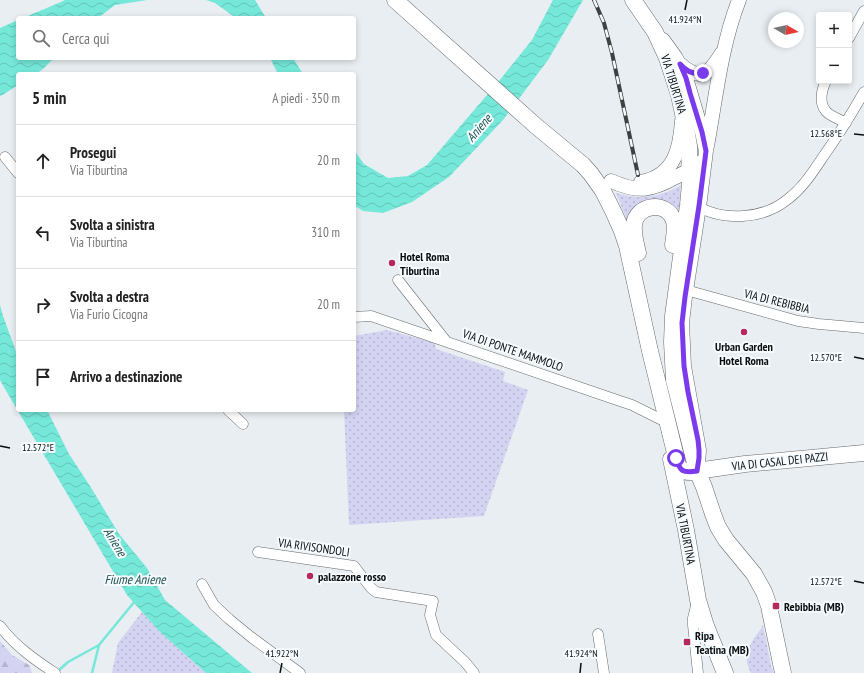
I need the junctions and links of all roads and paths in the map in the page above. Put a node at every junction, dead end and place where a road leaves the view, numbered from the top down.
1 (385, 0) edge
2 (395, 0) edge
3 (633, 0) edge
4 (739, 0) edge
5 (864, 11) edge
6 (428, 29) junction
7 (654, 32) junction
8 (852, 33) edge
9 (723, 51) junction
10 (680, 64) junction
11 (824, 84) edge
12 (864, 92) edge
13 (682, 110) junction
14 (846, 123) junction
15 (706, 151) junction
16 (5, 156) dead end
17 (583, 165) junction
18 (16, 170) edge
19 (690, 170) junction
20 (611, 181) junction
21 (699, 206) junction
22 (398, 280) dead end
23 (686, 290) junction
24 (672, 316) junction
25 (356, 317) edge
26 (864, 328) edge
27 (446, 341) junction
28 (650, 352) junction
29 (660, 391) junction
30 (230, 412) edge
31 (660, 419) junction
32 (243, 424) dead end
33 (864, 453) edge
34 (697, 471) junction
35 (258, 552) dead end
36 (202, 584) dead end
37 (698, 600) junction
38 (0, 626) edge
39 (598, 634) dead end
40 (55, 673) edge
41 (300, 673) edge
42 (474, 673) edge
43 (604, 673) edge
44 (698, 673) edge
45 (725, 673) edge
46 (783, 673) edge

1 - 6 main road
2 - 6 main road
3 - 7 main road, VIA TIBURTINA
4 - 9 street
5 - 8 street
6 - 17 main road, VIA TIBURTINA
7 - 10 street, VIA TIBURTINA
7 - 13 main road, VIA TIBURTINA
9 - 10 street
9 - 15 street
10 - 15 street, VIA TIBURTINA
11 - 14 street
12 - 14 street
13 - 19 main road, VIA TIBURTINA
13 - 20 street
14 - 21 street
15 - 19 street
15 - 21 street, VIA TIBURTINA
16 - 18 street
17 - 20 street
17 - 28 main road, VIA TIBURTINA
19 - 20 street
19 - 24 main road, VIA TIBURTINA
21 - 23 street, VIA TIBURTINA
22 - 27 street
23 - 26 street, VIA DI REBIBBIA
23 - 34 street, VIA TIBURTINA
24 - 28 main road
24 - 34 main road, VIA TIBURTINA
25 - 27 street, VIA DI PONTE MAMMOLO
27 - 31 street, VIA DI PONTE MAMMOLO
28 - 29 main road, VIA TIBURTINA
29 - 31 main road, VIA TIBURTINA
29 - 34 main road, VIA TIBURTINA
30 - 32 street
31 - 37 main road, VIA TIBURTINA
33 - 34 main road, VIA DI CASAL DEI PAZZI
34 - 46 main road, VIA TIBURTINA
35 - 42 street, VIA RIVISONDOLI
36 - 41 street
37 - 44 street
37 - 45 main road, VIA TIBURTINA
38 - 40 street
39 - 43 street

